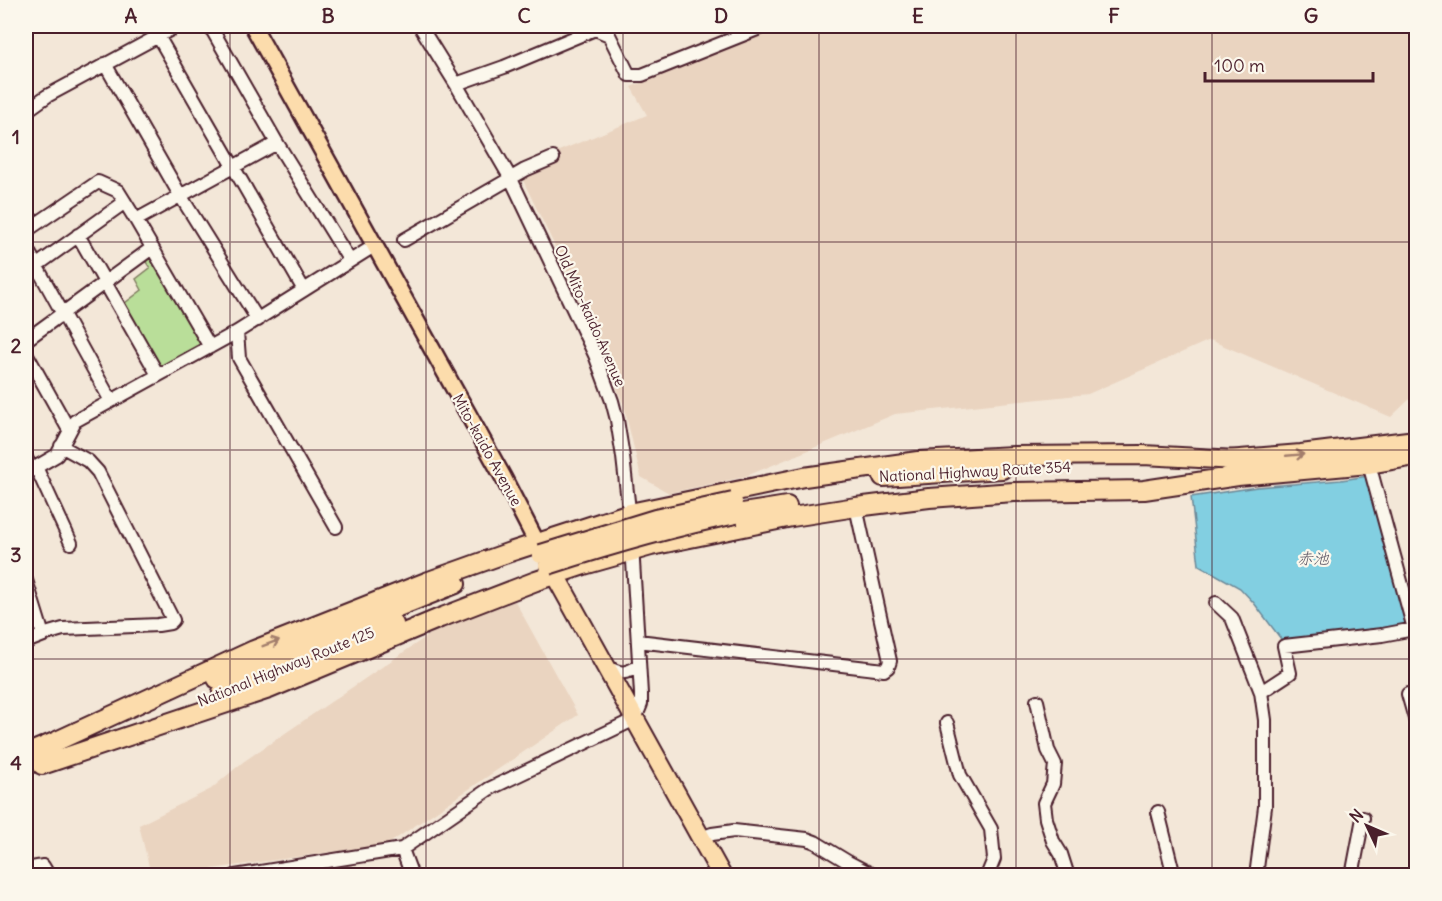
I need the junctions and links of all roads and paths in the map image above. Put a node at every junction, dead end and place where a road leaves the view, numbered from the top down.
1 (177, 26) edge
2 (210, 26) edge
3 (253, 26) edge
4 (420, 26) edge
5 (765, 26) edge
6 (158, 36) junction
7 (105, 64) junction
8 (456, 84) junction
9 (26, 111) edge
10 (277, 143) junction
11 (553, 158) dead end
12 (233, 167) junction
13 (511, 179) junction
14 (180, 195) junction
15 (125, 202) junction
16 (136, 220) junction
17 (26, 231) edge
18 (78, 235) junction
19 (404, 240) dead end
20 (374, 246) junction
21 (26, 248) edge
22 (153, 248) junction
23 (350, 261) junction
24 (31, 269) edge
25 (105, 283) junction
26 (304, 290) junction
27 (62, 314) junction
28 (258, 320) junction
29 (237, 332) junction
30 (26, 340) edge
31 (210, 347) junction
32 (26, 353) edge
33 (158, 375) junction
34 (111, 401) junction
35 (69, 430) junction
36 (1416, 440) edge
37 (61, 446) junction
38 (1416, 456) edge
39 (26, 458) edge
40 (1369, 464) junction
41 (1238, 468) junction
42 (31, 470) edge
43 (855, 507) junction
44 (630, 513) junction
45 (336, 526) dead end
46 (71, 543) dead end
47 (632, 551) junction
48 (545, 559) junction
49 (26, 580) edge
50 (443, 597) junction
51 (1216, 603) dead end
52 (43, 635) junction
53 (638, 641) junction
54 (26, 642) edge
55 (606, 666) junction
56 (639, 666) junction
57 (1261, 692) junction
58 (1408, 694) dead end
59 (1037, 701) dead end
60 (635, 718) junction
61 (1416, 722) edge
62 (947, 723) dead end
63 (46, 746) junction
64 (26, 754) edge
65 (34, 768) edge
66 (1158, 812) dead end
67 (1363, 818) dead end
68 (701, 838) junction
69 (402, 849) junction
70 (26, 869) edge
71 (49, 876) edge
72 (235, 876) edge
73 (412, 876) edge
74 (722, 876) edge
75 (875, 876) edge
76 (987, 876) edge
77 (1068, 876) edge
78 (1174, 876) edge
79 (1256, 876) edge
80 (1352, 876) edge

1 - 6 street
2 - 10 street
3 - 20 main road, Mito-kaido Avenue
4 - 8 street, Old Mito-kaido Avenue
5 - 8 street
6 - 7 street
6 - 12 street
7 - 9 street
7 - 14 street
8 - 13 street, Old Mito-kaido Avenue
10 - 12 street
10 - 23 street
11 - 13 street
12 - 14 street
12 - 26 street
13 - 19 street
13 - 44 street, Old Mito-kaido Avenue
14 - 16 street
14 - 28 street
15 - 16 street
15 - 17 street
15 - 18 street
16 - 22 street
18 - 24 street
18 - 25 street
20 - 23 street
20 - 48 main road, Mito-kaido Avenue
21 - 24 street
22 - 25 street
22 - 31 street
23 - 26 street
24 - 27 street
25 - 27 street
25 - 33 street
26 - 28 street
27 - 30 street
27 - 34 street
28 - 29 street
29 - 31 street
29 - 45 street
31 - 33 street
32 - 35 street
33 - 34 street
34 - 35 street
35 - 37 street
41 -> 36 highway, National Highway Route 354
37 - 42 street
37 - 52 street
38 - 40 highway, National Highway Route 354
39 - 42 street
40 - 41 highway, National Highway Route 354
40 - 57 street
41 - 43 highway
41 - 44 highway
41 - 48 highway, National Highway Route 354, bridge
42 - 46 street
43 - 47 highway
43 - 53 street
44 - 47 street, Old Mito-kaido Avenue
44 - 48 highway
47 - 48 highway
47 - 53 street, Old Mito-kaido Avenue
48 - 50 highway, National Highway Route 125
48 - 55 highway, Mito-kaido Avenue
63 -> 48 highway
48 - 65 highway
49 - 52 street
50 - 63 highway, National Highway Route 125
50 - 65 highway, National Highway Route 125
51 - 57 street
52 - 54 street
53 - 56 street, Old Mito-kaido Avenue
55 - 56 street
55 - 60 highway, Mito-kaido Avenue
56 - 60 street, Old Mito-kaido Avenue
57 - 79 street
58 - 61 street
59 - 77 street
60 - 68 highway, Mito-kaido Avenue
60 - 69 street
62 - 76 street
63 - 64 highway, National Highway Route 125
66 - 78 street
67 - 80 street
68 - 74 highway, Mito-kaido Avenue
68 - 75 street
69 - 72 street
69 - 73 street
70 - 71 street

